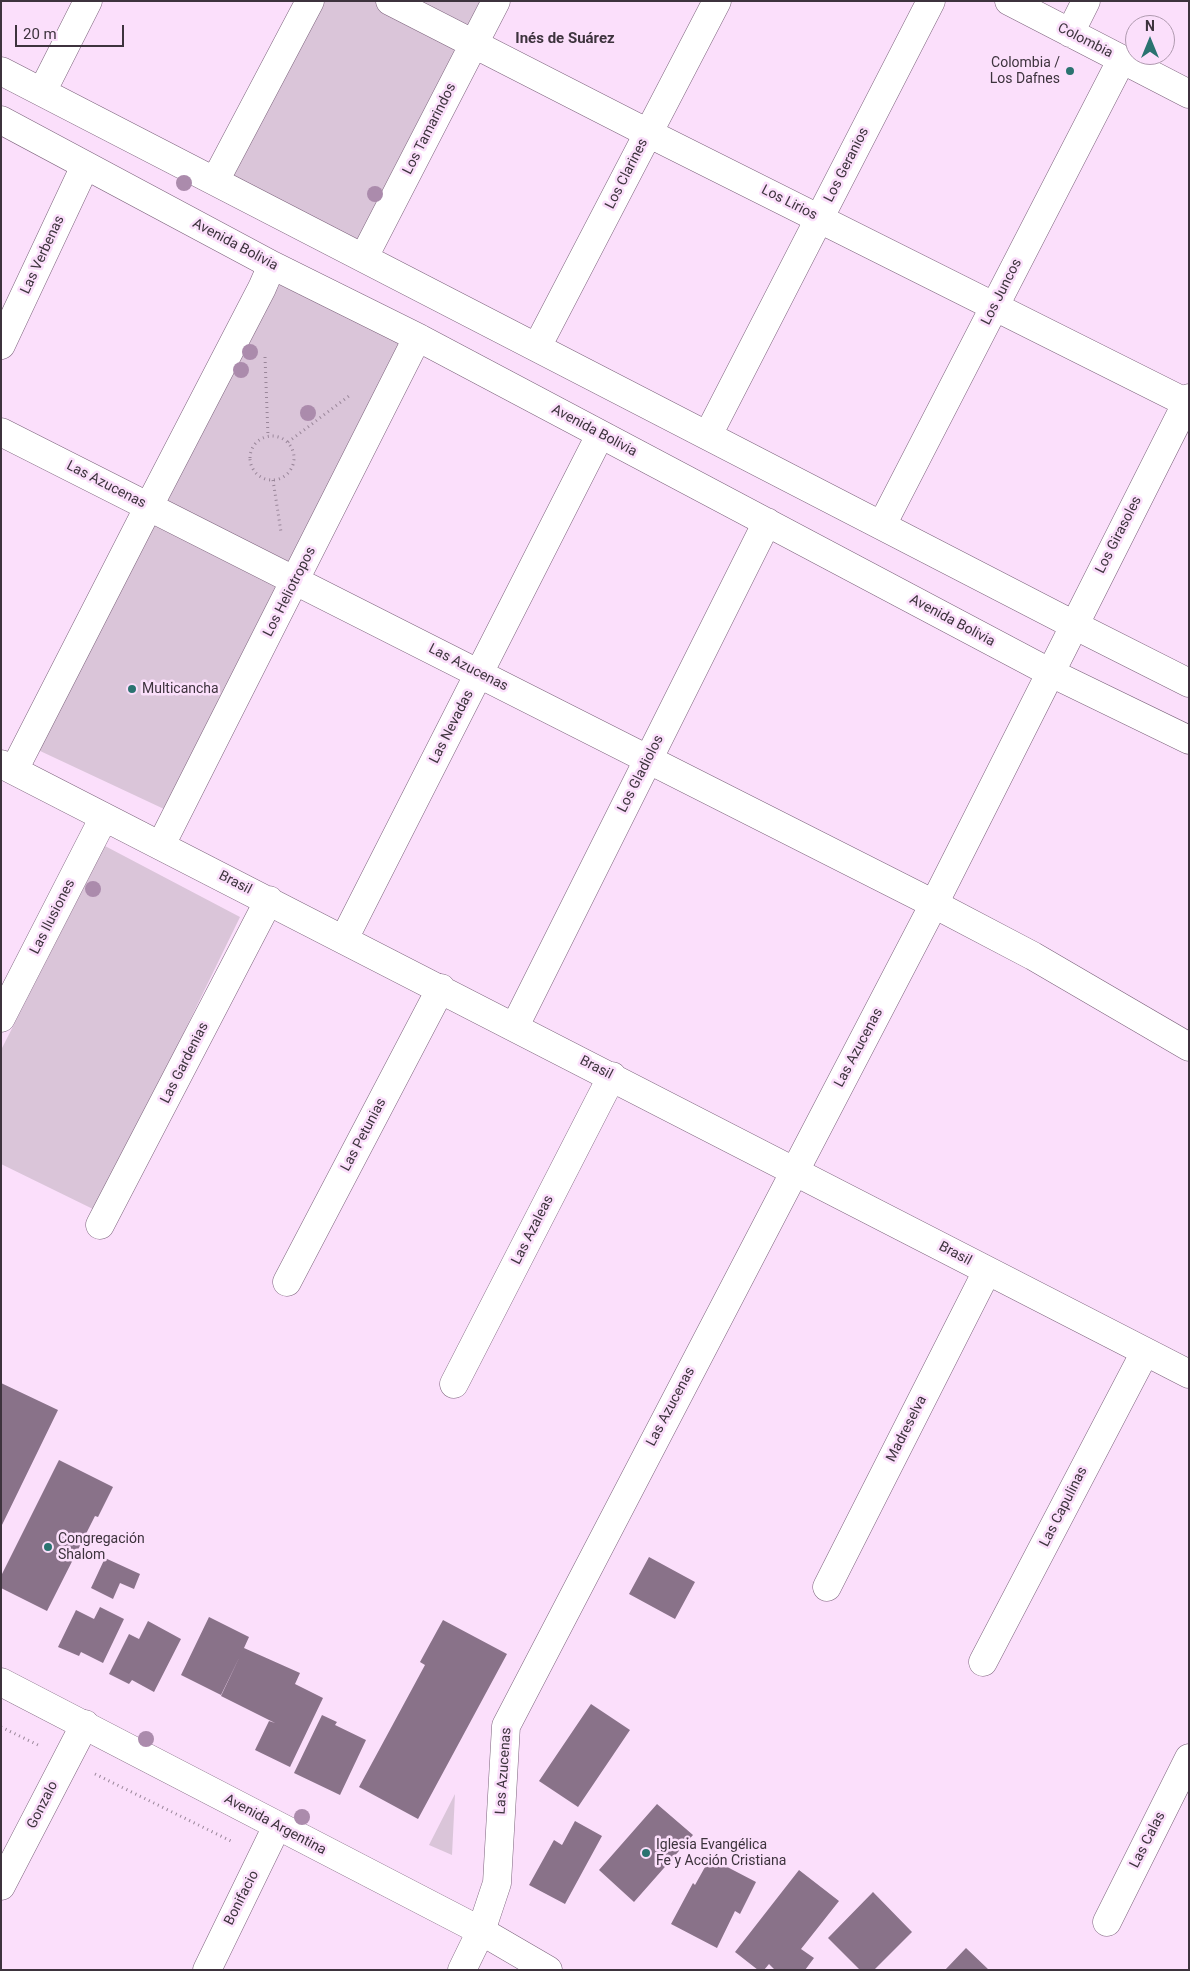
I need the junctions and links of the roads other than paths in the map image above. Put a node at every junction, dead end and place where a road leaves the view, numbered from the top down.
1 (88, 1) edge
2 (310, 1) edge
3 (390, 1) edge
4 (496, 1) edge
5 (717, 1) edge
6 (931, 1) edge
7 (1008, 1) edge
8 (1086, 1) edge
9 (1070, 33) junction
10 (474, 45) junction
11 (1122, 60) junction
12 (1, 71) edge
13 (42, 92) junction
14 (1189, 94) edge
15 (1, 120) edge
16 (648, 133) junction
17 (85, 166) junction
18 (215, 181) junction
19 (819, 218) junction
20 (364, 257) junction
21 (272, 265) junction
22 (995, 307) junction
23 (419, 338) junction
24 (1, 345) edge
25 (537, 347) junction
26 (1188, 401) edge
27 (1, 432) edge
28 (600, 435) junction
29 (708, 435) junction
30 (149, 506) junction
31 (767, 522) junction
32 (882, 525) junction
33 (292, 579) junction
34 (1074, 625) junction
35 (479, 673) junction
36 (1051, 673) junction
37 (1189, 683) edge
38 (1189, 740) edge
39 (649, 760) junction
40 (8, 767) edge
41 (104, 817) junction
42 (161, 845) junction
43 (269, 900) junction
44 (934, 904) junction
45 (344, 939) junction
46 (441, 988) junction
47 (1, 1018) edge
48 (515, 1026) junction
49 (1189, 1047) edge
50 (612, 1076) junction
51 (795, 1169) junction
52 (100, 1225) dead end
53 (987, 1271) junction
54 (287, 1282) dead end
55 (1145, 1352) junction
56 (1189, 1374) edge
57 (454, 1384) dead end
58 (827, 1587) dead end
59 (983, 1662) dead end
60 (1, 1682) edge
61 (84, 1724) junction
62 (1189, 1758) edge
63 (277, 1826) junction
64 (1, 1886) edge
65 (1106, 1922) dead end
66 (481, 1931) junction
67 (207, 1970) edge
68 (462, 1970) edge
69 (548, 1970) edge

1 - 13 street
2 - 18 street
3 - 10 street, Los Lirios
4 - 10 street, Los Tamarindos
5 - 16 street, Los Clarines
6 - 19 street, Los Geranios
7 - 9 street, Colombia
8 - 9 street
9 - 11 street, Colombia
10 - 16 street, Los Lirios
10 - 20 street, Los Tamarindos
11 - 14 street, Colombia
11 - 22 street, Los Juncos
12 - 13 street
13 - 18 street
15 - 17 street, Avenida Bolivia
16 - 19 street, Los Lirios
16 - 25 street, Los Clarines
17 - 21 street, Avenida Bolivia
17 - 24 street, Las Verbenas
18 - 20 street
19 - 22 street, Los Lirios
19 - 29 street, Los Geranios
20 - 25 street
21 - 23 street, Avenida Bolivia
21 - 30 street
22 - 26 street, Los Lirios
22 - 32 street, Los Juncos
23 - 28 street, Avenida Bolivia
23 - 33 street, Los Heliotropos
25 - 29 street
26 - 34 street, Los Girasoles
27 - 30 street, Las Azucenas
28 - 31 street, Avenida Bolivia
28 - 35 street, Las Nevadas
29 - 32 street
30 - 33 street, Las Azucenas
30 - 40 street
31 - 36 street, Avenida Bolivia
31 - 39 street, Los Gladiolos
32 - 34 street
33 - 35 street, Las Azucenas
33 - 42 street, Los Heliotropos
34 - 36 street, Los Girasoles
34 - 37 street
35 - 39 street, Las Azucenas
35 - 45 street, Las Nevadas
36 - 38 street, Avenida Bolivia
36 - 44 street, Las Azucenas
39 - 44 street, Las Azucenas
39 - 48 street, Los Gladiolos
40 - 41 street, Brasil
41 - 42 street, Brasil
41 - 47 street, Las Ilusiones
42 - 43 street, Brasil
43 - 45 street, Brasil
43 - 52 street, Las Gardenias
44 - 49 street, Las Azucenas
44 - 51 street, Las Azucenas
45 - 46 street, Brasil
46 - 48 street, Brasil
46 - 54 street, Las Petunias
48 - 50 street, Brasil
50 - 51 street, Brasil
50 - 57 street, Las Azaleas
51 - 53 street, Brasil
51 - 66 street, Las Azucenas
53 - 55 street, Brasil
53 - 58 street, Madreselva
55 - 56 street, Brasil
55 - 59 street, Las Capulinas
60 - 61 street, Avenida Argentina
61 - 63 street, Avenida Argentina
61 - 64 street, Gonzalo
62 - 65 street, Las Calas
63 - 66 street, Avenida Argentina
63 - 67 street, Bonifacio
66 - 68 street, Las Azucenas
66 - 69 street, Avenida Argentina

